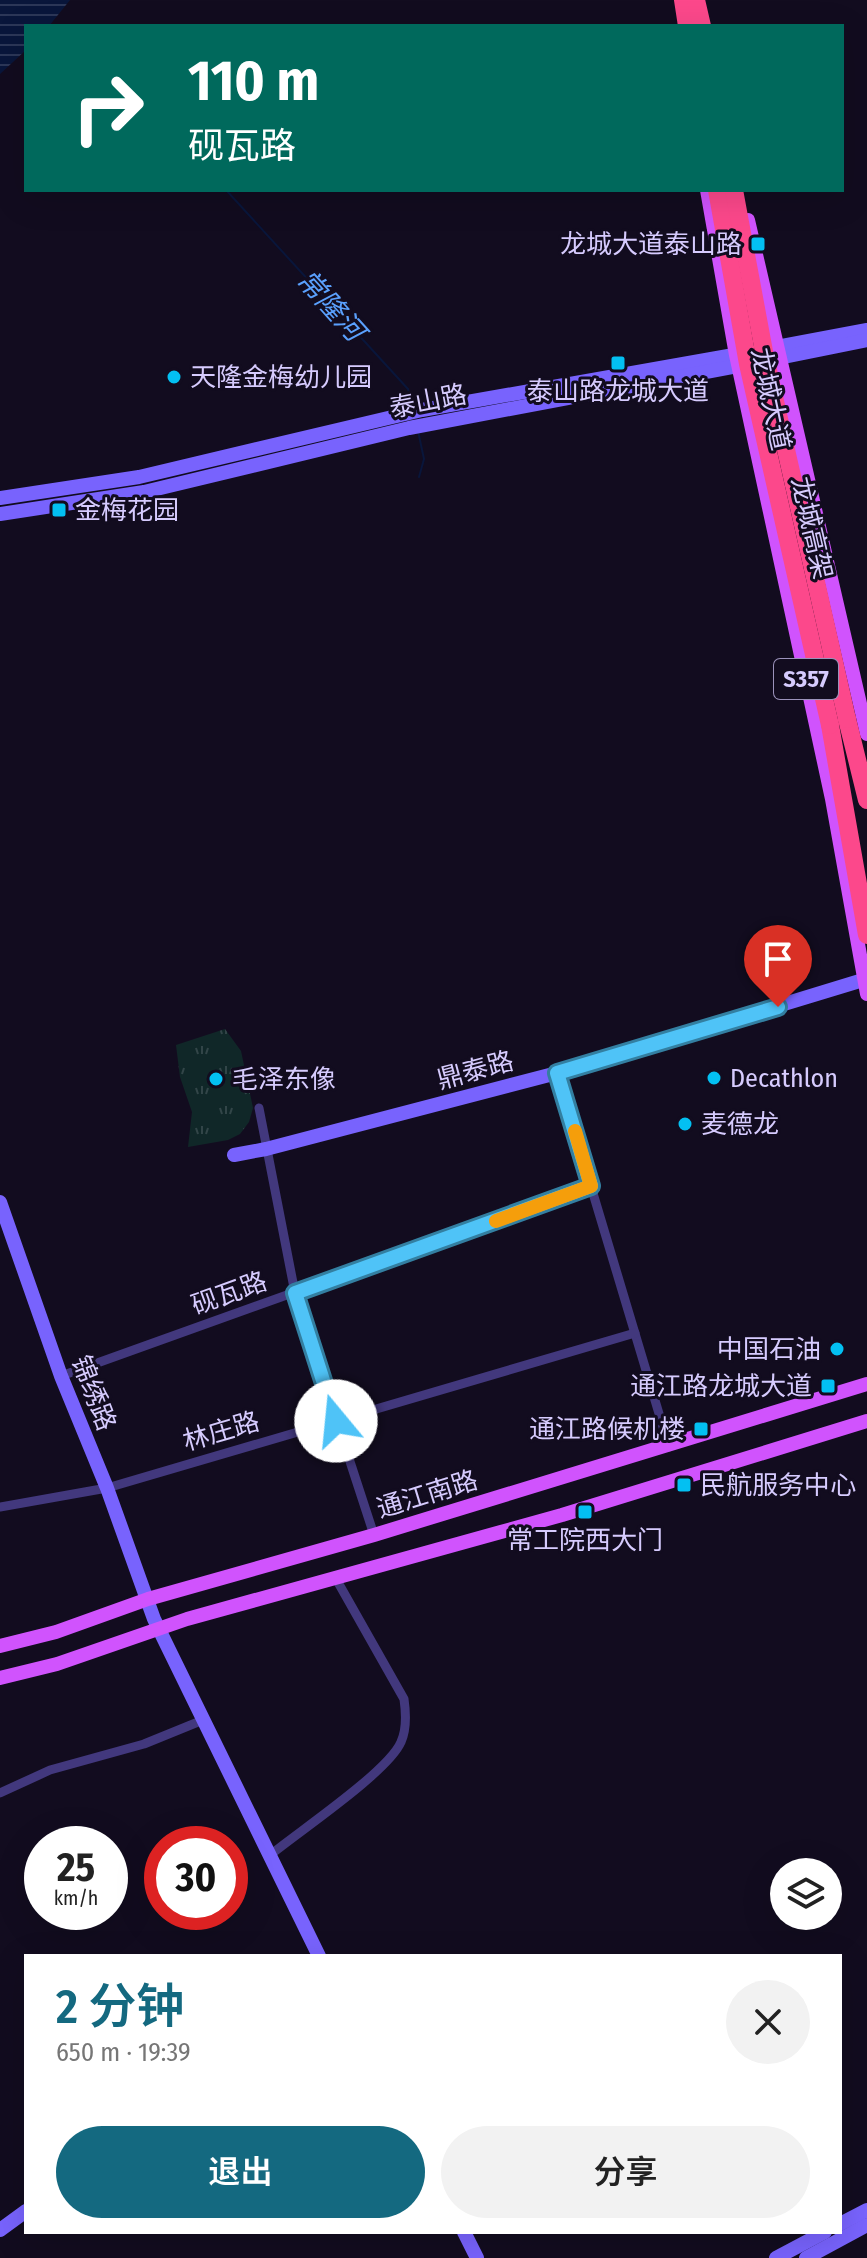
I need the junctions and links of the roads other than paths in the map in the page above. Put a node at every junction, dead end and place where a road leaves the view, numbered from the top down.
1 (674, 0) edge
2 (683, 0) edge
3 (699, 0) edge
4 (679, 24) edge
5 (687, 24) edge
6 (705, 24) edge
7 (707, 192) edge
8 (717, 192) edge
9 (734, 192) edge
10 (742, 192) edge
11 (867, 330) edge
12 (867, 340) edge
13 (777, 353) junction
14 (737, 360) junction
15 (415, 419) junction
16 (0, 498) edge
17 (0, 514) edge
18 (851, 718) edge
19 (867, 734) edge
20 (867, 786) edge
21 (867, 800) edge
22 (867, 876) edge
23 (867, 935) edge
24 (865, 987) edge
25 (557, 1073) junction
26 (259, 1108) dead end
27 (266, 1149) junction
28 (234, 1155) dead end
29 (591, 1186) junction
30 (0, 1202) edge
31 (295, 1293) junction
32 (635, 1333) junction
33 (61, 1376) junction
34 (862, 1385) edge
35 (336, 1421) junction
36 (867, 1421) edge
37 (669, 1447) junction
38 (107, 1488) junction
39 (0, 1507) edge
40 (374, 1535) junction
41 (335, 1577) junction
42 (148, 1599) junction
43 (161, 1627) junction
44 (0, 1646) edge
45 (0, 1678) edge
46 (203, 1720) junction
47 (0, 1793) edge
48 (272, 1854) junction
49 (318, 1954) edge
50 (329, 1954) edge
51 (867, 2210) edge
52 (24, 2212) edge
53 (842, 2223) edge
54 (867, 2225) edge
55 (0, 2230) edge
56 (455, 2234) edge
57 (465, 2234) edge
58 (821, 2234) edge
59 (467, 2258) edge
60 (477, 2258) edge
61 (776, 2258) edge
62 (806, 2258) edge

1 - 4 main road
2 - 5 highway
3 - 6 highway
7 - 14 main road, 龙城大道 / S357
8 - 18 highway, 龙城高架, bridge
9 - 18 highway, 龙城高架, bridge
10 - 13 main road, 龙城大道 / S357
11 - 13 street, 泰山路
12 - 13 street, 泰山路
13 - 14 street, 泰山路
13 - 18 main road, 龙城大道 / S357
14 - 15 street, 泰山路
14 - 24 main road, 龙城大道 / S357
15 - 16 street, 泰山路
15 - 17 street, 泰山路
18 - 19 main road, 龙城大道 / S357
18 - 20 highway
18 - 21 highway, 龙城高架
18 - 22 highway, 龙城高架
18 - 23 highway
24 - 25 street, 鼎泰路
25 - 27 street, 鼎泰路
25 - 29 street
26 - 27 street
27 - 28 street, 鼎泰路
27 - 31 street
29 - 31 street, 砚瓦路
29 - 32 street
30 - 33 street, 锦绣路
31 - 33 street, 砚瓦路
31 - 35 street
32 - 35 street, 林庄路
32 - 37 street
33 - 38 street, 锦绣路
34 - 37 main road, 通江南路
35 - 38 street, 林庄路
35 - 40 street
36 - 41 main road, 通江南路
37 - 40 main road, 通江南路
38 - 39 street, 林庄路
38 - 42 street, 锦绣路
40 - 42 main road, 通江南路
41 - 43 main road, 通江南路
41 - 48 street
42 - 43 street, 锦绣路
42 - 44 main road, 通江南路
43 - 45 main road, 通江南路
43 - 46 street, 锦绣路
43 - 48 street, 锦绣路
46 - 47 street
46 - 48 street, 锦绣路
48 - 49 street, 锦绣路
48 - 50 street, 锦绣路
51 - 53 street
52 - 55 street
54 - 62 street
56 - 59 street
57 - 60 street
58 - 61 street

